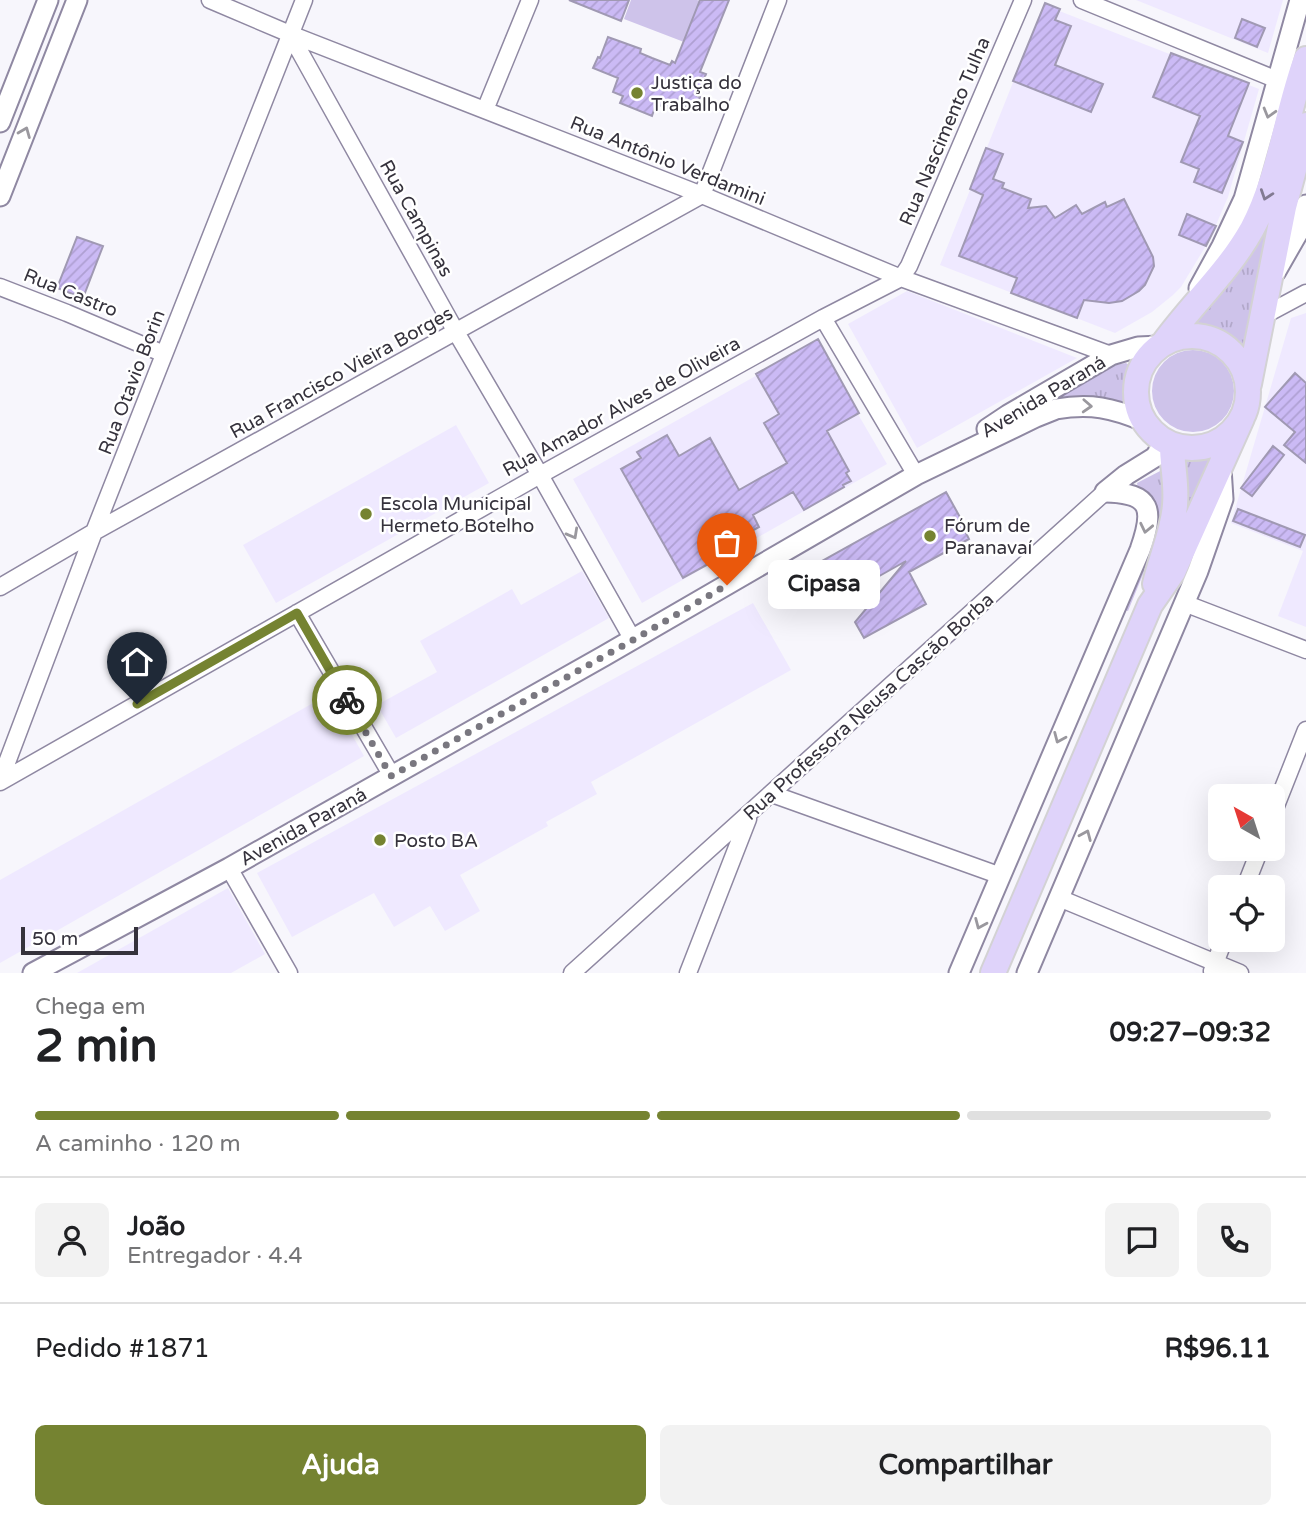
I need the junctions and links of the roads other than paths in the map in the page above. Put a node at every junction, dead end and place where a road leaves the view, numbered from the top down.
1 (48, 0) edge
2 (77, 0) edge
3 (210, 0) edge
4 (304, 0) edge
5 (530, 0) edge
6 (778, 0) edge
7 (1023, 0) edge
8 (1082, 0) edge
9 (1300, 0) edge
10 (290, 34) junction
11 (1306, 59) edge
12 (1287, 84) junction
13 (485, 110) junction
14 (0, 122) edge
15 (1306, 124) edge
16 (702, 195) junction
17 (0, 196) edge
18 (1306, 205) edge
19 (901, 278) junction
20 (0, 287) edge
21 (1267, 287) junction
22 (1306, 293) edge
23 (1261, 317) junction
24 (823, 318) junction
25 (456, 332) junction
26 (1161, 345) junction
27 (164, 354) junction
28 (1111, 355) junction
29 (1248, 388) junction
30 (1242, 418) junction
31 (1144, 421) junction
32 (1169, 443) junction
33 (934, 465) junction
34 (1220, 468) junction
35 (540, 475) junction
36 (916, 475) junction
37 (1105, 492) junction
38 (94, 532) junction
39 (0, 587) edge
40 (1184, 603) junction
41 (1150, 605) junction
42 (297, 613) junction
43 (633, 640) junction
44 (1306, 650) edge
45 (1306, 730) edge
46 (391, 776) junction
47 (0, 781) edge
48 (1285, 784) edge
49 (772, 794) junction
50 (750, 813) junction
51 (229, 868) junction
52 (1001, 876) junction
53 (1059, 898) junction
54 (1213, 968) edge
55 (33, 973) edge
56 (289, 973) edge
57 (572, 973) edge
58 (688, 973) edge
59 (959, 973) edge
60 (993, 973) edge
61 (1027, 973) edge
62 (1240, 973) edge

1 - 14 street
17 -> 2 street
3 - 10 street, Rua Antônio Verdamini
4 - 10 street, Rua Otavio Borin
5 - 13 street
6 - 16 street
7 - 19 street, Rua Nascimento Tulha
8 - 12 street
9 - 12 street
10 - 13 street, Rua Antônio Verdamini
10 - 25 street, Rua Campinas
10 - 27 street, Rua Otavio Borin
11 - 12 main road
12 -> 26 main road
13 - 16 street, Rua Antônio Verdamini
15 - 21 main road
16 - 19 street, Rua Antônio Verdamini
16 - 25 street, Rua Francisco Vieira Borges
18 - 21 street
19 - 24 street, Rua Amador Alves de Oliveira
19 - 28 street, Rua Antônio Verdamini
20 - 27 street, Rua Castro
21 - 23 main road
22 - 23 street
23 - 29 main road
24 - 35 street, Rua Amador Alves de Oliveira
24 - 36 street
25 - 35 street, Rua Campinas
25 - 38 street, Rua Francisco Vieira Borges
26 - 28 street, Avenida Paraná
26 - 29 main road
26 - 31 main road
27 - 38 street, Rua Otavio Borin
28 - 33 street, Avenida Paraná
29 - 30 main road
30 - 32 main road
30 - 34 main road
31 - 32 main road
33 -> 31 street, Avenida Paraná
32 - 37 street, Rua Professora Neusa Cascão Borba
32 - 41 main road
33 - 36 street, Avenida Paraná
34 - 40 street
34 - 41 main road
35 - 42 street, Rua Amador Alves de Oliveira
35 -> 43 street, Rua Campinas
36 - 43 street, Avenida Paraná
37 - 49 street, Rua Professora Neusa Cascão Borba
37 -> 52 street
38 - 39 street, Rua Francisco Vieira Borges
38 - 47 street, Rua Otavio Borin
40 - 44 street
53 -> 40 street
41 - 60 main road
42 - 46 street
42 - 47 street, Rua Amador Alves de Oliveira
43 - 46 street, Avenida Paraná
45 - 48 street
46 - 51 street, Avenida Paraná
49 - 50 street, Rua Professora Neusa Cascão Borba
49 - 52 street
50 - 57 street, Rua Professora Neusa Cascão Borba
50 - 58 street
51 - 55 street, Avenida Paraná
51 - 56 street
52 -> 59 street
53 - 54 street
53 - 61 street
54 - 62 street

